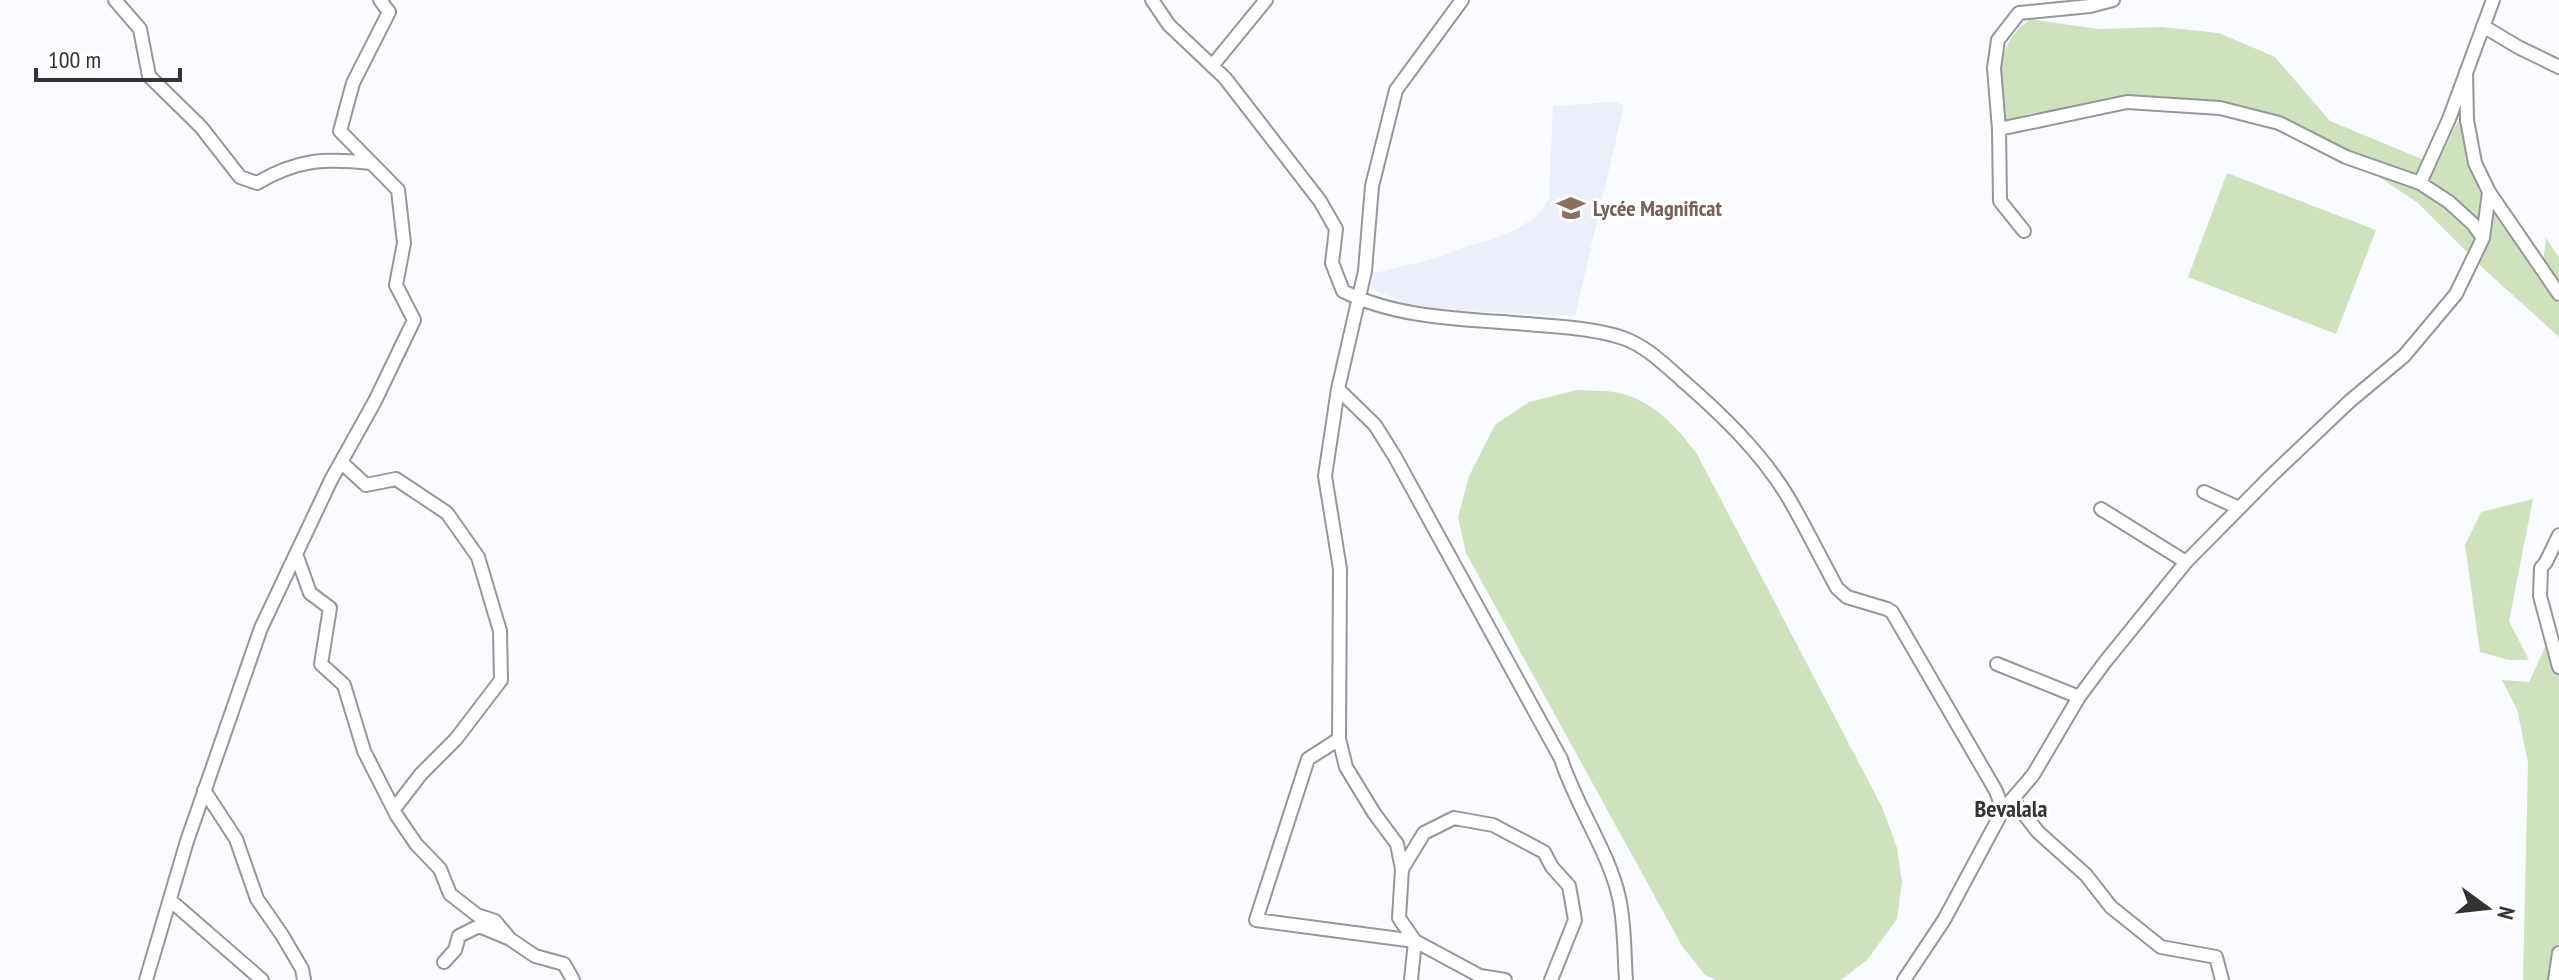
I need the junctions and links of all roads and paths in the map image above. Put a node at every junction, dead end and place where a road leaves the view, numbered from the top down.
1 (115, 0) edge
2 (380, 0) edge
3 (1152, 0) edge
4 (1266, 0) edge
5 (1462, 0) edge
6 (2113, 0) edge
7 (2493, 0) edge
8 (2483, 26) junction
9 (1212, 66) junction
10 (2559, 67) edge
11 (2466, 72) junction
12 (1999, 129) junction
13 (371, 163) junction
14 (2420, 183) junction
15 (2489, 192) junction
16 (2024, 231) dead end
17 (2483, 238) junction
18 (2559, 294) edge
19 (1357, 299) junction
20 (1338, 389) junction
21 (341, 462) junction
22 (2204, 492) dead end
23 (2239, 508) junction
24 (2101, 509) dead end
25 (2559, 535) edge
26 (296, 554) junction
27 (2186, 562) junction
28 (1997, 664) dead end
29 (2559, 667) edge
30 (2079, 697) junction
31 (1339, 739) junction
32 (204, 790) junction
33 (2013, 800) junction
34 (394, 809) junction
35 (2003, 810) junction
36 (1402, 869) junction
37 (170, 900) junction
38 (510, 939) junction
39 (1415, 941) junction
40 (2559, 953) edge
41 (444, 962) dead end
42 (146, 980) edge
43 (262, 980) edge
44 (304, 980) edge
45 (573, 980) edge
46 (1411, 980) edge
47 (1505, 980) edge
48 (1551, 980) edge
49 (1626, 980) edge
50 (1904, 980) edge
51 (2222, 980) edge
52 (2555, 980) edge

1 - 13 street
2 - 13 street
3 - 9 street
4 - 9 street
5 - 19 street
6 - 12 street
7 - 8 street
8 - 10 street
8 - 11 street
9 - 19 street
11 - 14 street
11 - 15 street
12 - 14 street
12 - 16 street
13 - 21 street
14 - 17 street
15 - 17 street
15 - 18 street
17 - 23 street
19 - 20 street
19 - 35 street
20 - 31 street
20 - 49 street
21 - 26 street
21 - 34 street
22 - 23 street
23 - 27 street
24 - 27 street
25 - 29 street
26 - 32 street
26 - 34 street
27 - 30 street
28 - 30 street
30 - 33 street
31 - 36 street
31 - 39 street
32 - 37 street
32 - 44 street
33 - 35 street
33 - 51 street
34 - 38 street
35 - 50 street
36 - 39 street
36 - 48 street
37 - 42 street
37 - 43 street
38 - 41 street
38 - 45 street
39 - 46 street
39 - 47 street
40 - 52 street

